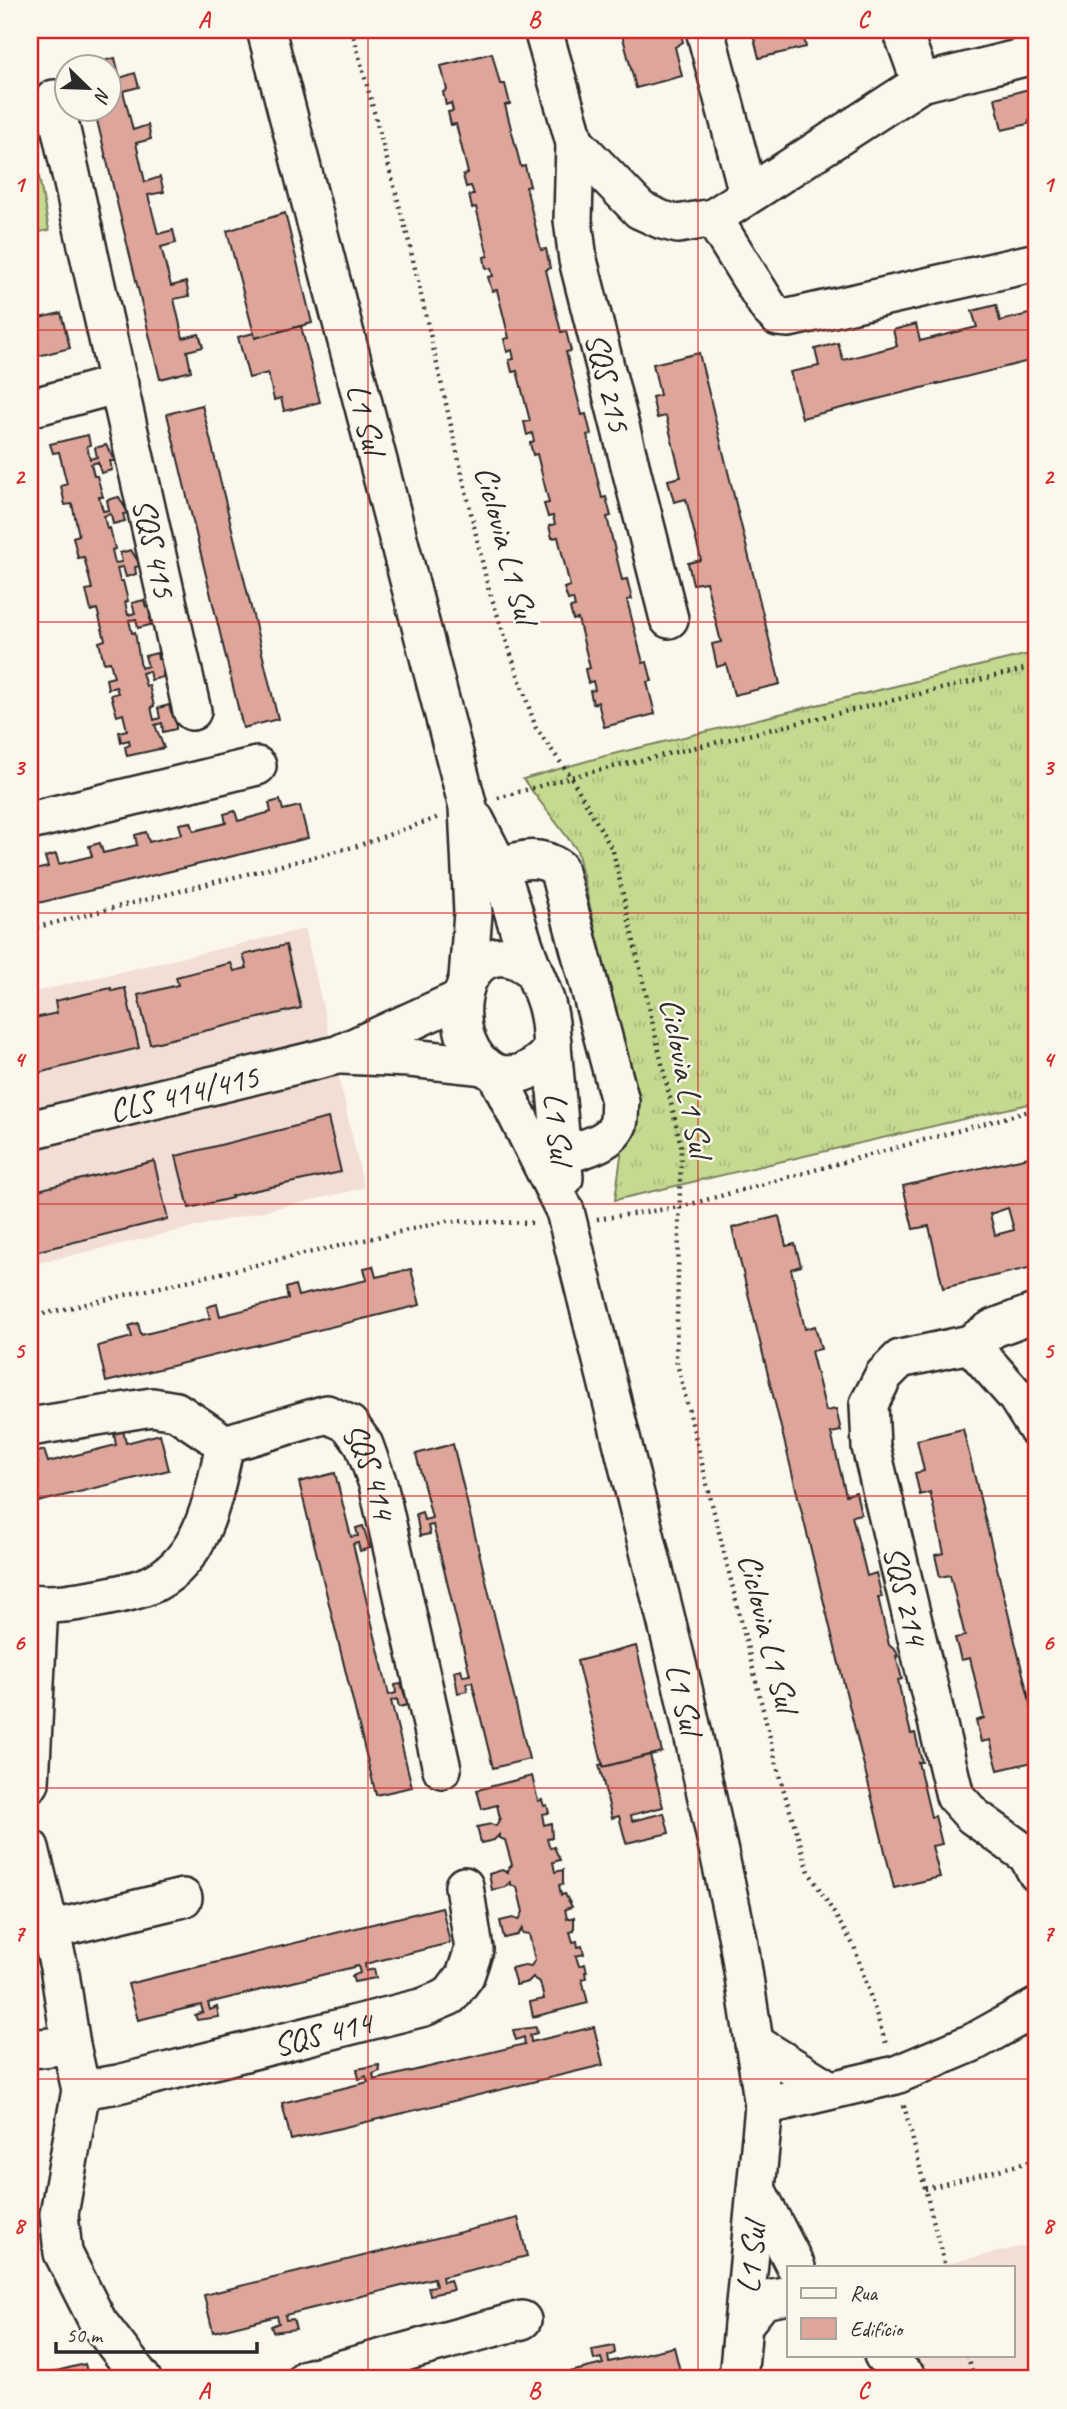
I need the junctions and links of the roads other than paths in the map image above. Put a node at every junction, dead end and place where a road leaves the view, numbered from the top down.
1 (266, 30) edge
2 (543, 30) edge
3 (705, 30) edge
4 (902, 30) edge
5 (1037, 54) edge
6 (921, 83) junction
7 (59, 122) edge
8 (575, 143) junction
9 (748, 193) junction
10 (713, 218) junction
11 (1037, 262) edge
12 (118, 384) junction
13 (30, 408) edge
14 (670, 619) dead end
15 (192, 711) dead end
16 (257, 766) dead end
17 (468, 807) junction
18 (30, 821) edge
19 (499, 867) junction
20 (533, 969) junction
21 (465, 988) junction
22 (552, 1046) junction
23 (337, 1055) junction
24 (491, 1070) junction
25 (30, 1130) edge
26 (564, 1155) junction
27 (567, 1217) junction
28 (1037, 1312) edge
29 (970, 1343) junction
30 (30, 1427) edge
31 (1037, 1429) edge
32 (225, 1444) junction
33 (34, 1604) edge
34 (442, 1769) dead end
35 (30, 1783) edge
36 (30, 1848) edge
37 (1037, 1873) edge
38 (464, 1886) dead end
39 (183, 1898) dead end
40 (50, 1930) junction
41 (1037, 2007) edge
42 (754, 2043) junction
43 (71, 2045) junction
44 (30, 2049) edge
45 (81, 2090) junction
46 (830, 2090) junction
47 (764, 2106) junction
48 (757, 2191) junction
49 (795, 2266) edge
50 (787, 2295) edge
51 (522, 2320) dead end
52 (743, 2325) junction
53 (860, 2356) edge
54 (884, 2356) edge
55 (142, 2379) edge
56 (306, 2379) edge
57 (738, 2379) edge
58 (876, 2379) edge
59 (908, 2379) edge

1 - 17 street, L1 Sul
2 - 8 street, SQS 215
3 - 9 street
4 - 6 street
5 - 6 street, SQS 215
6 - 9 street, SQS 215
7 - 12 street, SQS 415
8 - 10 street, SQS 215
8 - 14 street, SQS 215
9 - 10 street, SQS 215
10 - 11 street
12 - 13 street
12 - 15 street, SQS 415
16 - 18 street
17 - 19 street, L1 Sul
17 - 21 street, L1 Sul
19 - 20 street, L1 Sul
19 - 26 street
20 - 21 street
20 - 22 street
21 - 23 street, CLS 414/415
21 - 24 street
22 - 24 street
22 - 26 street, L1 Sul
23 - 24 street, CLS 414/415
23 - 25 street, CLS 414/415
24 - 27 street, L1 Sul
26 - 27 street, L1 Sul
27 - 42 street, L1 Sul
28 - 29 street, SQS 214
29 - 31 street
29 - 37 street, SQS 214
30 - 32 street
32 - 33 street
32 - 34 street, SQS 414
33 - 35 street
36 - 40 street
38 - 45 street, SQS 414
39 - 40 street
40 - 43 street
41 - 46 street
42 - 46 street
42 - 47 street, L1 Sul
43 - 44 street
43 - 45 street
45 - 55 street
46 - 47 street
47 - 48 street, L1 Sul
48 - 49 street, L1 Sul
48 - 52 street, L1 Sul
50 - 52 street
51 - 56 street
52 - 57 street, L1 Sul
53 - 58 street
54 - 59 street

